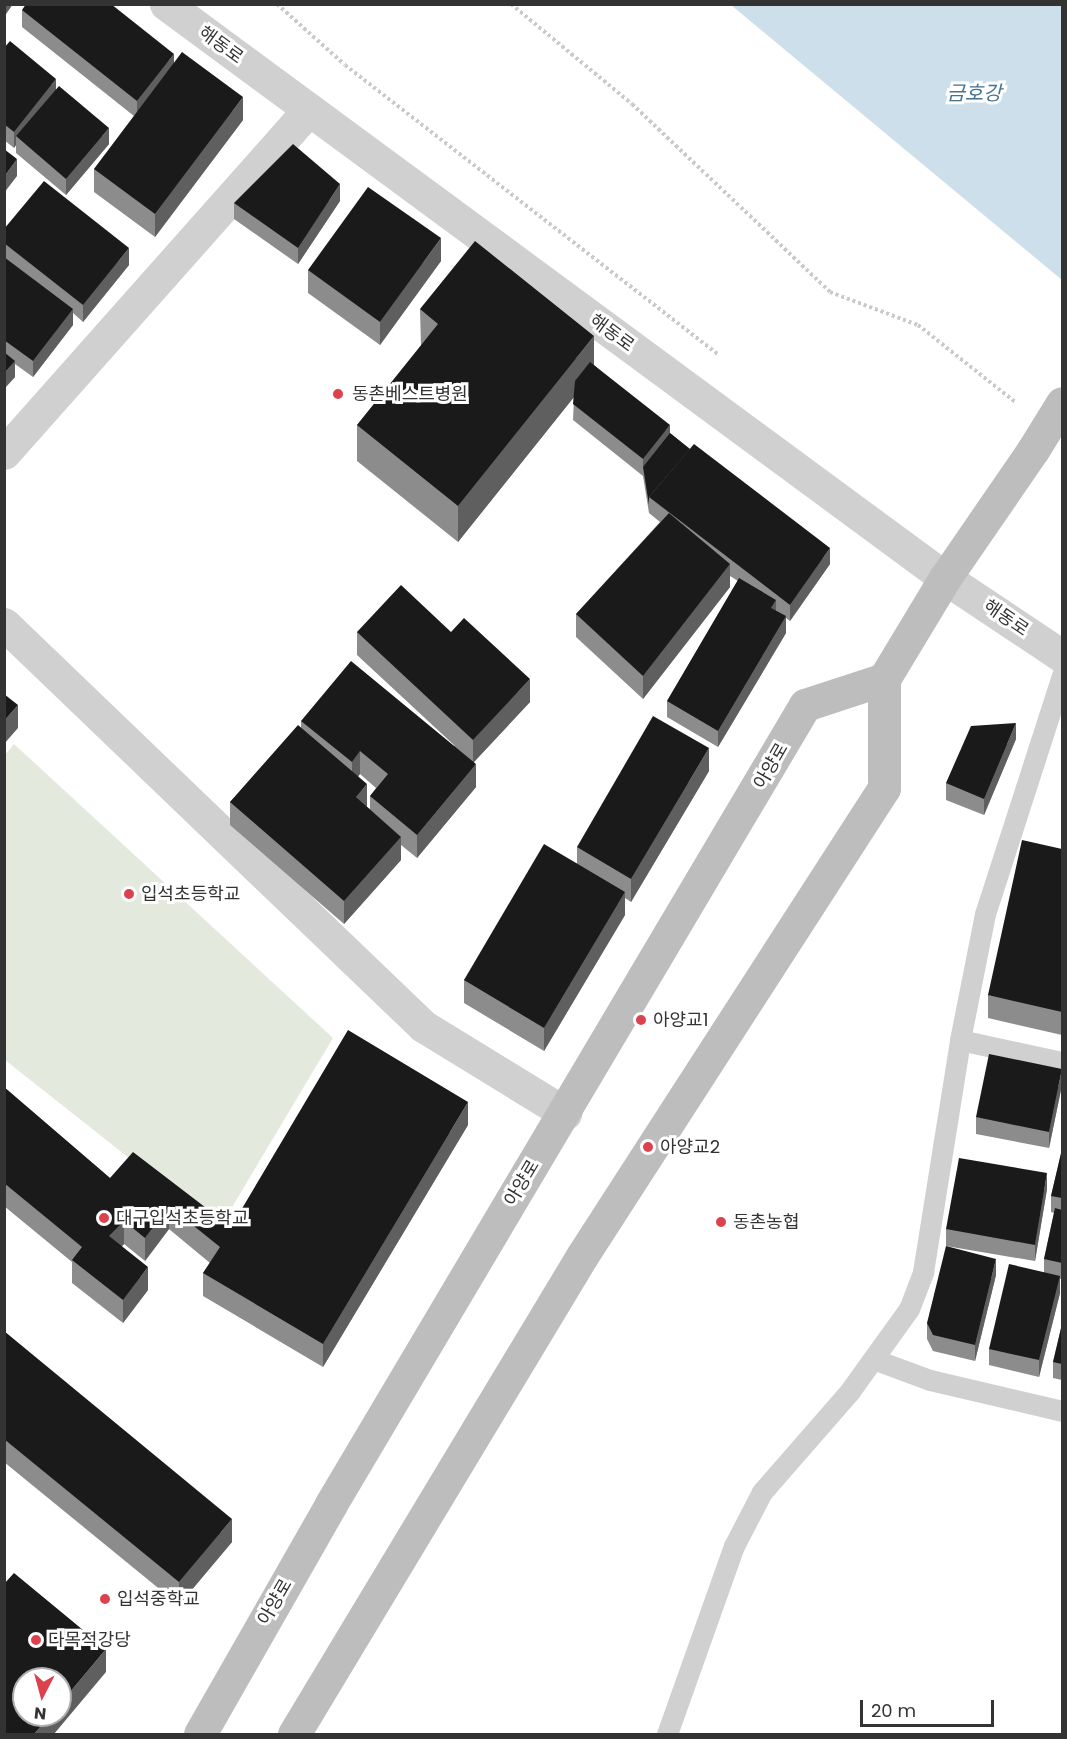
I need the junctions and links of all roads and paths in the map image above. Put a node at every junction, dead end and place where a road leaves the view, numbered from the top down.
1 (166, 4) edge
2 (277, 4) edge
3 (512, 4) edge
4 (309, 110) junction
5 (719, 355) dead end
6 (1017, 403) dead end
7 (1062, 403) edge
8 (4, 453) edge
9 (945, 578) junction
10 (4, 624) edge
11 (1062, 656) edge
12 (1062, 676) edge
13 (884, 679) junction
14 (960, 1040) junction
15 (1062, 1062) edge
16 (565, 1113) junction
17 (873, 1359) junction
18 (1062, 1411) edge
19 (200, 1734) edge
20 (294, 1734) edge
21 (667, 1734) edge

1 - 4 street, 해동로
2 - 5 path
3 - 6 path
4 - 8 street
4 - 9 street, 해동로
7 - 9 main road, bridge
9 - 11 street, 해동로
9 - 13 main road
10 - 16 street
12 - 14 lane
13 - 16 main road, 아양로
13 - 20 main road
14 - 15 lane
14 - 17 lane
16 - 19 main road, 아양로
17 - 18 lane
17 - 21 lane

